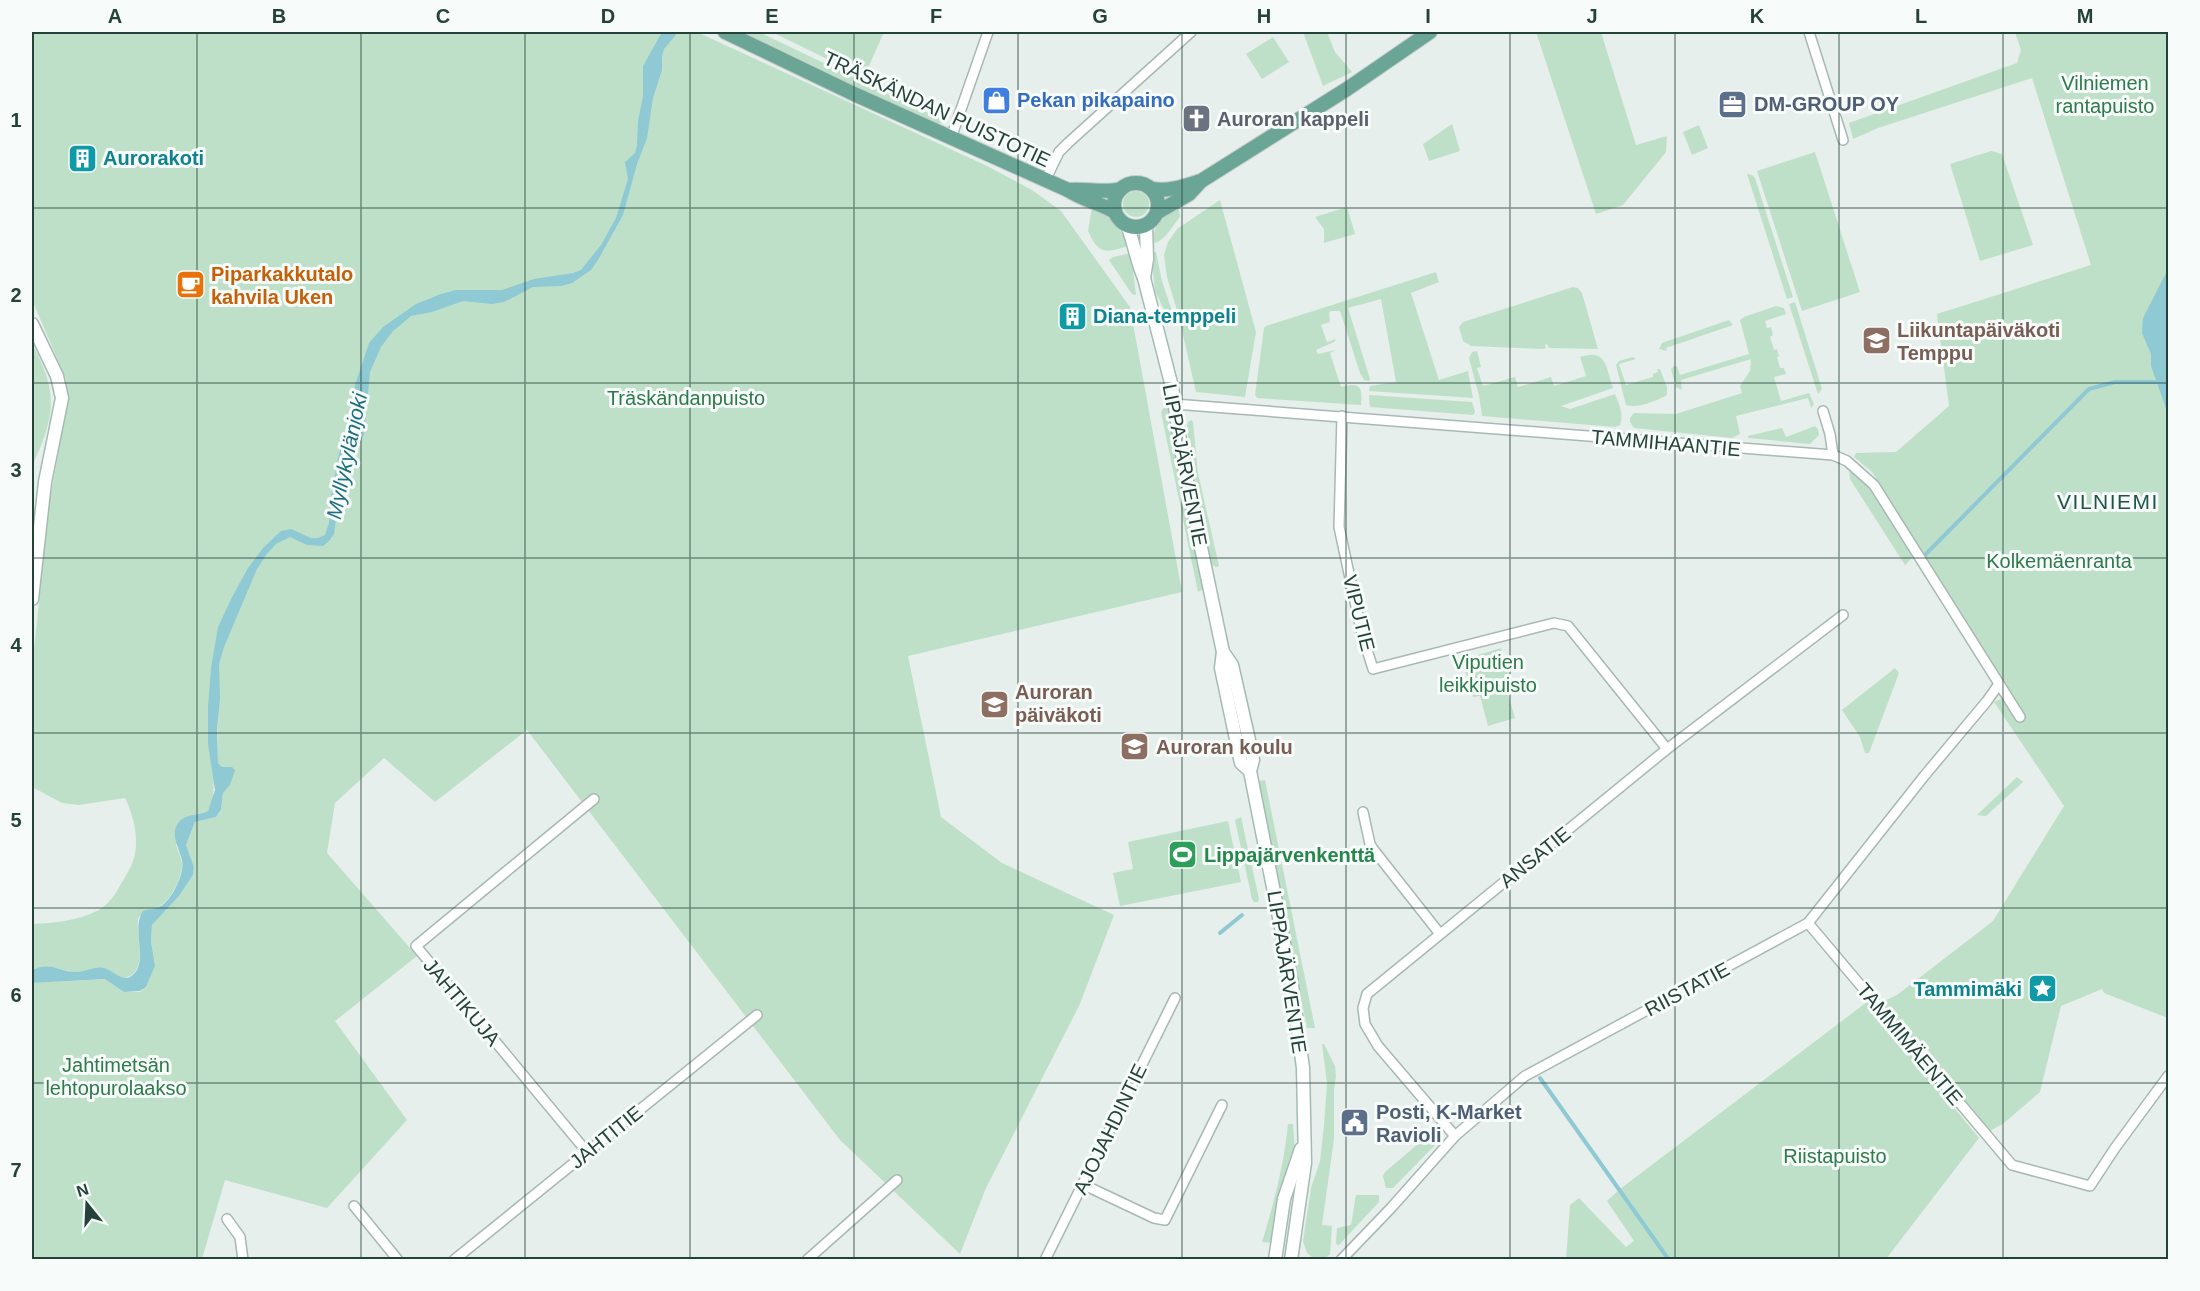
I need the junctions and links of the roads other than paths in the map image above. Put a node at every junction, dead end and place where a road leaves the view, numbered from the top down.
1 (725, 32) edge
2 (988, 32) edge
3 (1191, 32) edge
4 (1430, 32) edge
5 (1809, 32) edge
6 (951, 138) junction
7 (1843, 140) dead end
8 (1045, 181) junction
9 (1201, 181) junction
10 (1121, 189) junction
11 (1152, 189) junction
12 (1068, 190) junction
13 (1115, 212) junction
14 (1158, 212) junction
15 (1127, 225) junction
16 (1146, 225) junction
17 (1144, 278) junction
18 (32, 324) edge
19 (1174, 404) junction
20 (1823, 411) dead end
21 (1342, 416) junction
22 (1833, 455) junction
23 (32, 599) edge
24 (1843, 615) dead end
25 (1999, 684) junction
26 (2020, 717) dead end
27 (1666, 749) junction
28 (594, 799) dead end
29 (1363, 812) dead end
30 (1808, 923) junction
31 (1440, 933) junction
32 (1175, 998) dead end
33 (757, 1015) dead end
34 (2169, 1076) edge
35 (1222, 1105) dead end
36 (1455, 1136) junction
37 (1304, 1139) junction
38 (587, 1152) junction
39 (897, 1180) dead end
40 (1082, 1184) junction
41 (354, 1206) dead end
42 (226, 1219) dead end
43 (243, 1260) edge
44 (398, 1260) edge
45 (454, 1260) edge
46 (807, 1260) edge
47 (1045, 1260) edge
48 (1275, 1260) edge
49 (1291, 1260) edge
50 (1341, 1260) edge

1 - 6 main road, TRÄSKÄNDAN PUISTOTIE
2 - 6 street
3 - 8 street
4 - 9 main road
5 - 7 street
6 - 8 main road, TRÄSKÄNDAN PUISTOTIE
8 - 12 main road, TRÄSKÄNDAN PUISTOTIE
9 - 11 main road
9 - 14 main road
10 - 11 main road
10 - 12 main road, TRÄSKÄNDAN PUISTOTIE
10 - 13 main road
11 - 14 main road
12 - 13 main road, TRÄSKÄNDAN PUISTOTIE
13 - 15 main road
14 - 16 main road
15 - 16 main road
15 - 17 main road, LIPPAJÄRVENTIE
16 - 17 main road, LIPPAJÄRVENTIE
17 - 19 main road, LIPPAJÄRVENTIE
18 - 23 main road
19 - 21 street, TAMMIHAANTIE
19 - 37 main road, LIPPAJÄRVENTIE
20 - 22 street
21 - 22 street, TAMMIHAANTIE
21 - 27 street, VIPUTIE
22 - 25 street, TAMMIHAANTIE
24 - 27 street, ANSATIE
25 - 26 street, TAMMIHAANTIE
25 - 30 street, RIISTATIE
27 - 31 street, ANSATIE
28 - 38 street, JAHTIKUJA
29 - 31 street
30 - 34 street, TAMMIMÄENTIE
30 - 36 street, RIISTATIE
31 - 36 street, ANSATIE
32 - 40 street, AJOJAHDINTIE
33 - 38 street, JAHTITIE
35 - 40 street
36 - 50 street, RIISTATIE
37 - 48 main road, LIPPAJÄRVENTIE
37 - 49 main road, LIPPAJÄRVENTIE
38 - 45 street, JAHTITIE
39 - 46 street
40 - 47 street, AJOJAHDINTIE
41 - 44 street
42 - 43 street

